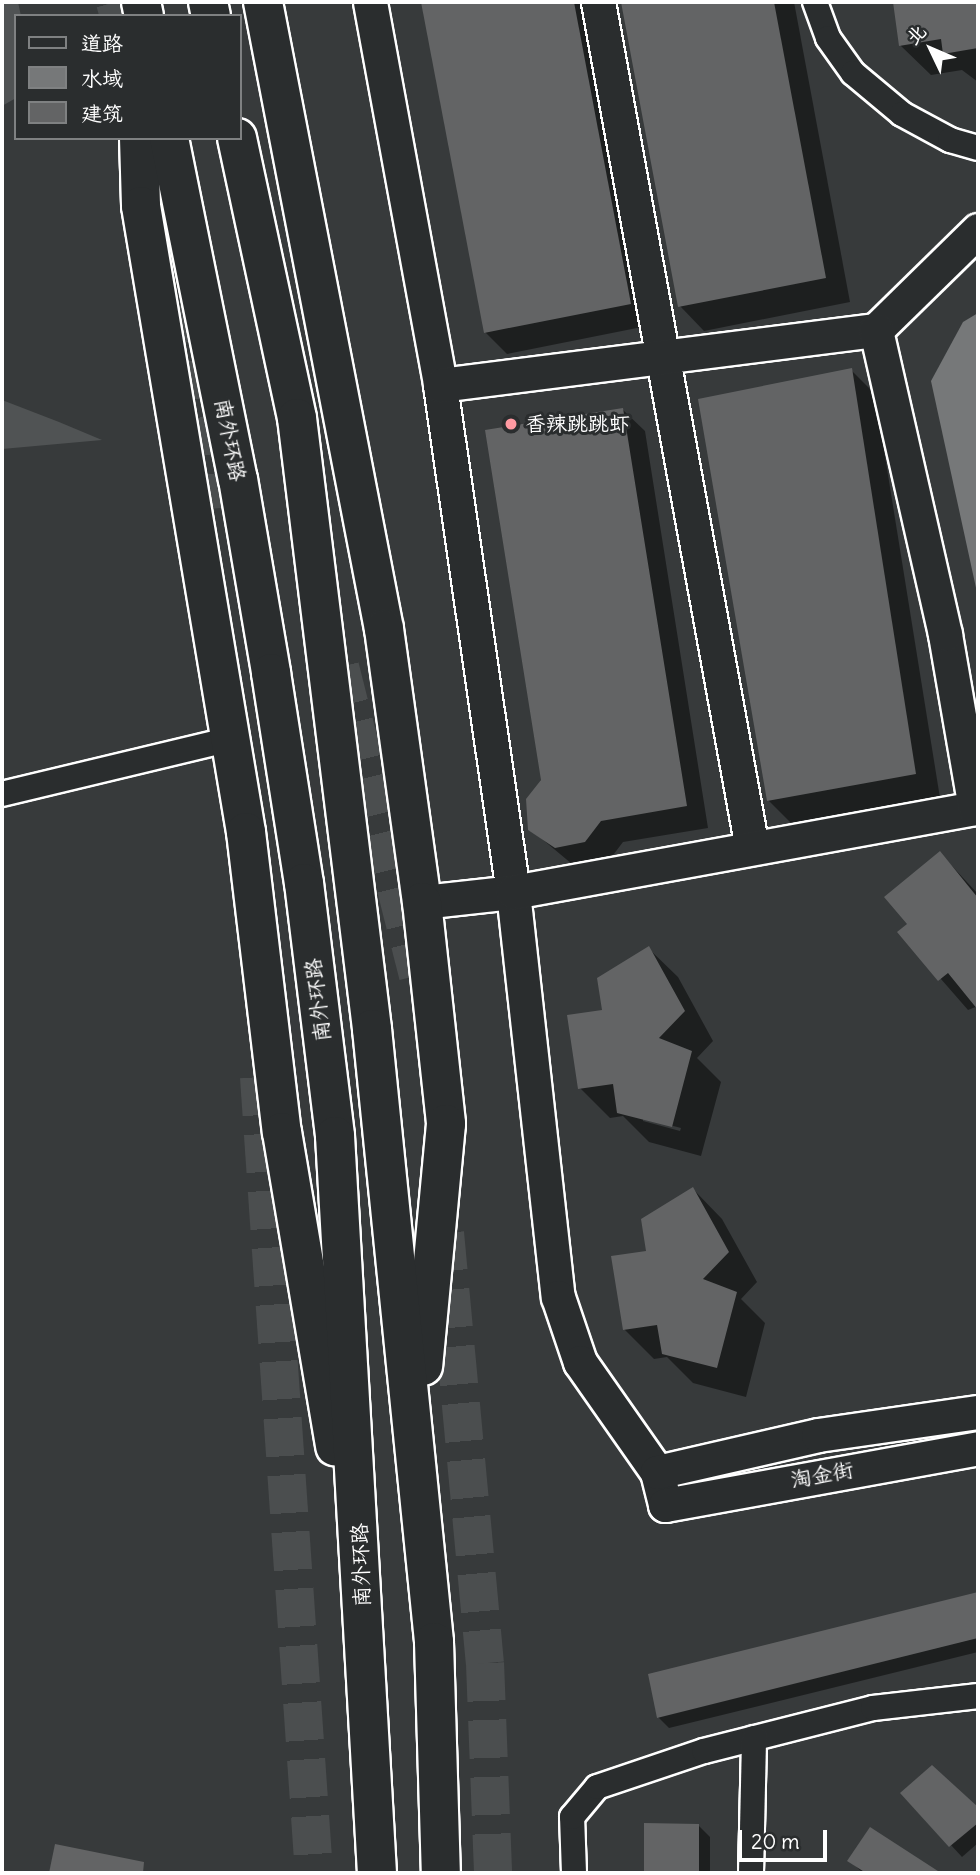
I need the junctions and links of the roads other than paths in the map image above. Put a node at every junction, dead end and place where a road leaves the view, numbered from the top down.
1 (263, 2) edge
2 (370, 2) edge
3 (598, 2) edge
4 (815, 2) edge
5 (139, 140) edge
6 (169, 140) edge
7 (237, 140) edge
8 (978, 148) edge
9 (978, 230) edge
10 (876, 330) junction
11 (663, 360) junction
12 (440, 385) junction
13 (231, 738) junction
14 (2, 794) edge
15 (977, 809) edge
16 (752, 848) junction
17 (513, 892) junction
18 (422, 902) junction
19 (978, 1412) edge
20 (978, 1448) edge
21 (415, 1451) junction
22 (657, 1472) junction
23 (362, 1549) junction
24 (978, 1696) edge
25 (754, 1738) junction
26 (377, 1873) edge
27 (441, 1873) edge
28 (574, 1873) edge
29 (751, 1873) edge

1 - 18 highway
2 - 12 street
3 - 11 street
4 - 8 street
5 - 13 highway
6 - 23 highway, 南外环路
7 - 21 highway
9 - 10 street
10 - 11 street
10 - 15 street
11 - 12 street
11 - 16 street
12 - 17 street
13 - 14 street
13 - 23 highway
15 - 16 street
16 - 17 street
17 - 18 street
17 - 22 street
18 - 21 highway
19 - 22 street
20 - 22 street, 淘金街
21 - 27 highway
23 - 26 highway, 南外环路
24 - 25 street
25 - 28 street
25 - 29 street

